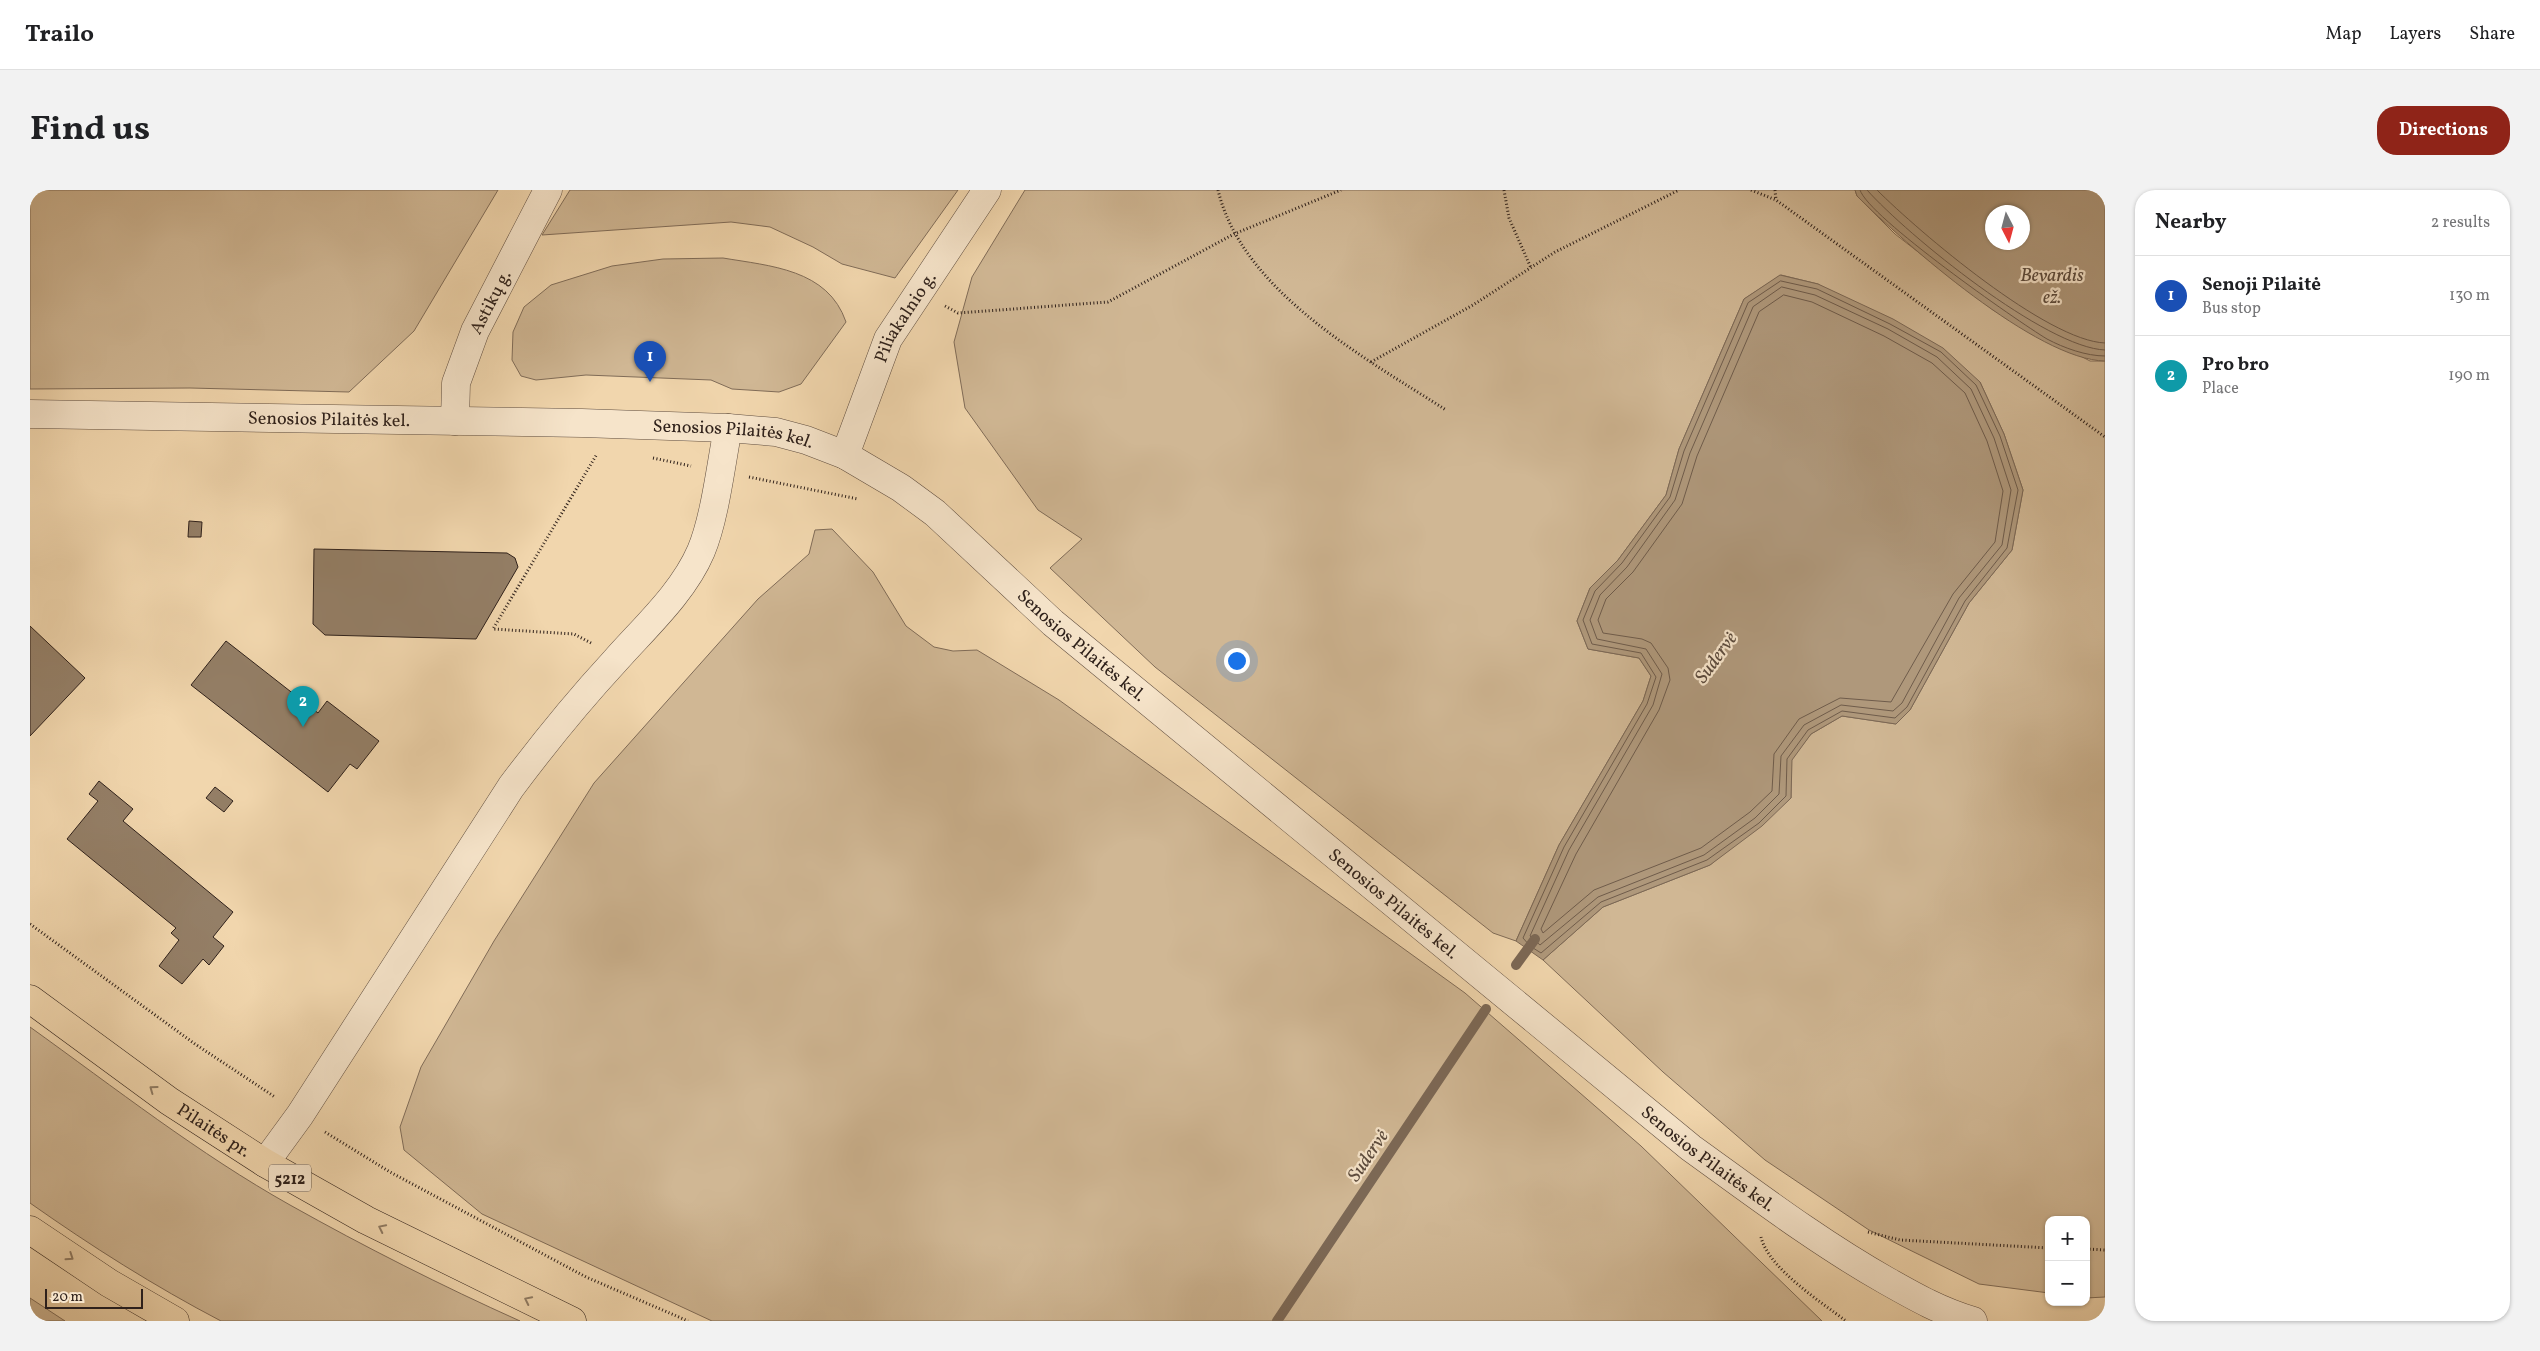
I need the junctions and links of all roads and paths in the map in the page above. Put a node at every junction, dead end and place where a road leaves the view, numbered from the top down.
1 (548, 190) edge
2 (987, 190) edge
3 (1218, 190) edge
4 (1342, 190) edge
5 (1504, 190) edge
6 (1679, 190) edge
7 (1751, 190) edge
8 (1775, 190) edge
9 (1776, 200) junction
10 (1234, 234) junction
11 (1531, 268) junction
12 (920, 292) junction
13 (1371, 362) junction
14 (1446, 410) dead end
15 (30, 414) edge
16 (455, 421) junction
17 (728, 428) junction
18 (2105, 437) edge
19 (602, 446) dead end
20 (845, 455) junction
21 (594, 644) dead end
22 (30, 924) edge
23 (30, 999) edge
24 (300, 1115) junction
25 (264, 1164) junction
26 (1765, 1201) junction
27 (30, 1230) edge
28 (1866, 1232) dead end
29 (2045, 1248) edge
30 (2090, 1250) edge
31 (2105, 1250) edge
32 (175, 1321) edge
33 (572, 1321) edge
34 (688, 1321) edge
35 (1846, 1321) edge
36 (1973, 1321) edge

1 - 16 street, Astikų g.
2 - 12 street, Piliakalnio g.
3 - 10 path
4 - 10 path
5 - 11 path
6 - 11 path
7 - 9 path
8 - 9 path
9 - 18 path
10 - 12 path
10 - 13 path
11 - 13 path
12 - 20 street, Piliakalnio g.
13 - 14 path
15 - 16 street, Senosios Pilaitės kel.
16 - 17 street, Senosios Pilaitės kel.
17 - 20 street, Senosios Pilaitės kel.
17 - 24 street
19 - 21 path
20 - 26 street, Senosios Pilaitės kel.
22 - 24 path
25 -> 23 main road, Pilaitės pr. / 5212
24 - 25 street
24 - 34 path
33 -> 25 main road, Pilaitės pr. / 5212
26 - 35 path
26 - 36 street, Senosios Pilaitės kel.
27 -> 32 main road
28 - 29 path
30 - 31 path

